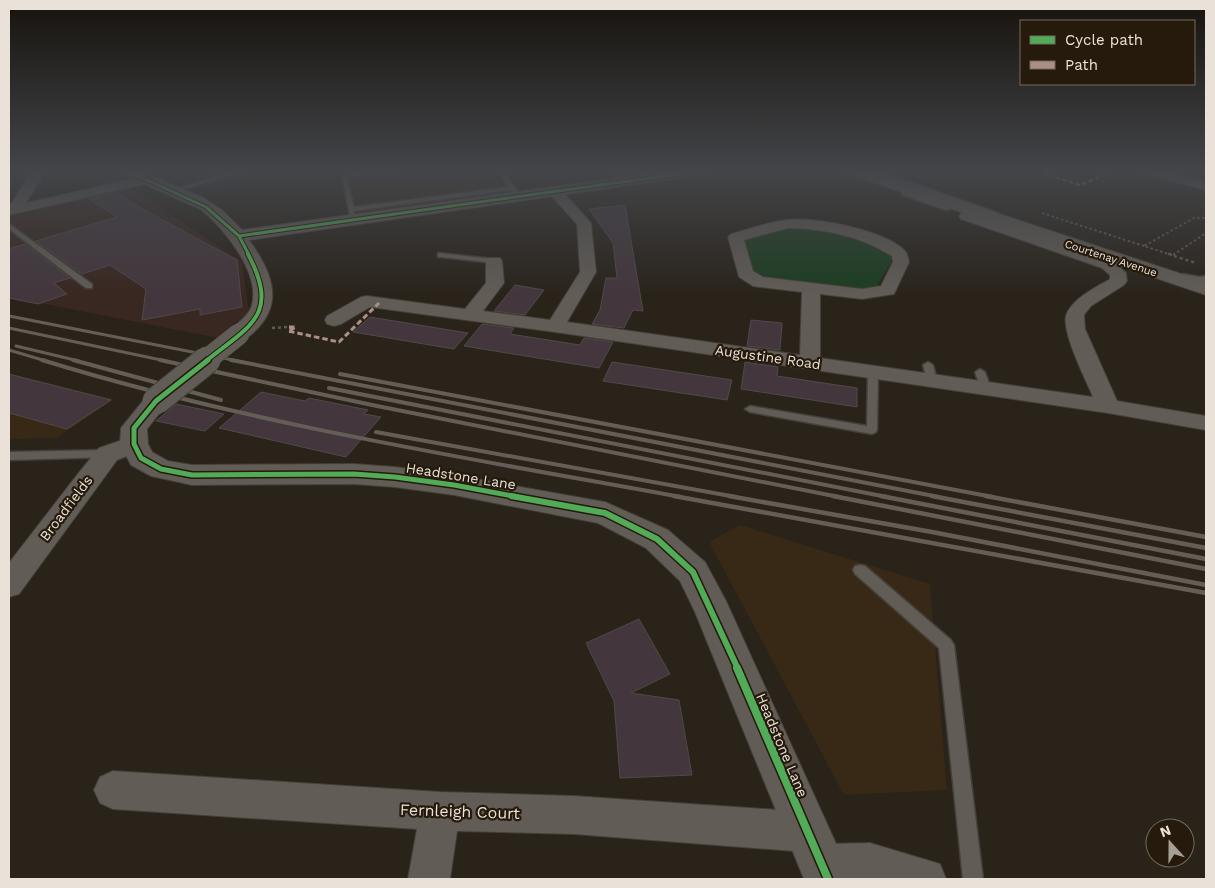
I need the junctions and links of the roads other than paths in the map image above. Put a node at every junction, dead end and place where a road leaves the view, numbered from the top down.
1 (211, 211) edge
2 (371, 211) edge
3 (574, 211) edge
4 (959, 211) edge
5 (972, 211) edge
6 (352, 214) joint
7 (9, 226) edge
8 (238, 236) junction
9 (1093, 252) junction
10 (441, 255) dead end
11 (494, 261) joint
12 (1206, 278) edge
13 (89, 286) dead end
14 (811, 289) junction
15 (1206, 289) edge
16 (470, 315) junction
17 (334, 320) dead end
18 (555, 326) junction
19 (810, 363) junction
20 (873, 372) junction
21 (1108, 406) junction
22 (750, 409) dead end
23 (1206, 423) edge
24 (121, 449) junction
25 (9, 456) edge
26 (860, 570) dead end
27 (9, 585) edge
28 (113, 790) dead end
29 (440, 811) junction
30 (819, 859) edge
31 (428, 879) edge
32 (925, 879) edge
33 (973, 879) edge

1 - 8 street
2 - 6 street
3 - 18 street
4 - 9 street, Courtenay Avenue
5 - 9 lane
6 - 8 street
7 - 13 lane
8 - 24 street, bridge
9 - 12 lane
9 - 15 street, Courtenay Avenue
9 - 21 street
10 - 11 lane
11 - 16 street
14 - 14 street
14 - 19 street
16 - 17 street, Augustine Road
16 - 18 street, Augustine Road
18 - 19 street, Augustine Road
19 - 20 street, Augustine Road
20 - 21 street, Augustine Road
20 - 22 lane
21 - 23 street, Augustine Road
24 - 25 lane
24 - 27 street, Broadfields
24 - 30 street, Headstone Lane
26 - 33 lane
28 - 29 street, Fernleigh Court
29 - 30 street, Fernleigh Court
29 - 31 street
30 - 32 street, Fernleigh Court

